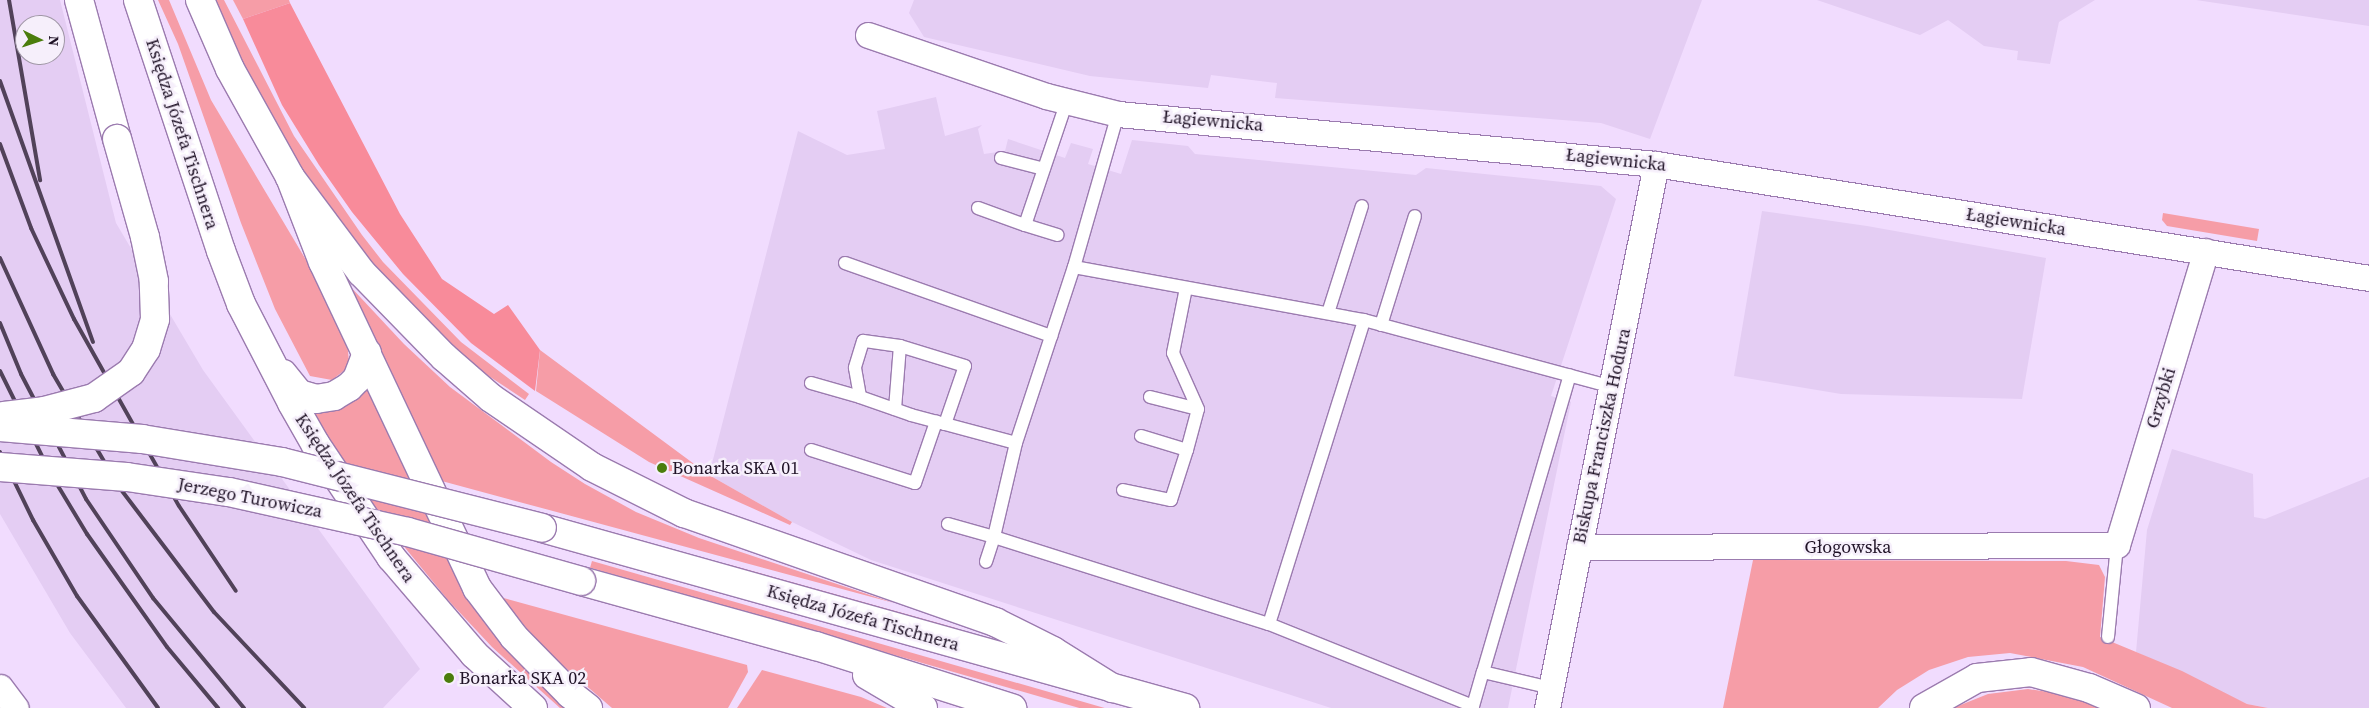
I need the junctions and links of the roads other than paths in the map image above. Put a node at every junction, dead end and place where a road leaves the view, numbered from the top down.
1 (79, 0) edge
2 (138, 0) edge
3 (200, 0) edge
4 (868, 35) dead end
5 (1067, 101) junction
6 (1118, 114) junction
7 (1001, 158) dead end
8 (1656, 164) junction
9 (1044, 169) junction
10 (290, 177) junction
11 (1362, 206) dead end
12 (978, 208) dead end
13 (1415, 216) dead end
14 (1025, 225) junction
15 (1058, 235) dead end
16 (2206, 251) junction
17 (845, 263) dead end
18 (1074, 267) junction
19 (2369, 278) edge
20 (1186, 288) junction
21 (1328, 313) junction
22 (1364, 320) junction
23 (1381, 325) junction
24 (1051, 336) junction
25 (900, 346) junction
26 (367, 352) junction
27 (266, 354) junction
28 (1570, 375) junction
29 (811, 382) dead end
30 (1613, 386) junction
31 (1150, 396) dead end
32 (860, 397) junction
33 (895, 409) junction
34 (1198, 409) junction
35 (0, 416) edge
36 (940, 423) junction
37 (0, 427) edge
38 (1141, 436) dead end
39 (1016, 444) junction
40 (811, 450) dead end
41 (1186, 450) junction
42 (0, 467) edge
43 (1123, 490) dead end
44 (948, 524) dead end
45 (994, 537) junction
46 (2117, 545) junction
47 (1578, 547) junction
48 (986, 562) dead end
49 (1269, 624) junction
50 (2108, 637) dead end
51 (816, 646) junction
52 (1483, 672) junction
53 (0, 687) edge
54 (1112, 688) junction
55 (1549, 698) edge
56 (16, 708) edge
57 (533, 708) edge
58 (588, 708) edge
59 (923, 708) edge
60 (1012, 708) edge
61 (1184, 708) edge
62 (1924, 708) edge
63 (2136, 708) edge

1 - 35 main road, bridge
2 - 27 main road, Księdza Józefa Tischnera
3 - 10 main road
4 - 5 street, Łagiewnicka
5 - 6 street, Łagiewnicka
5 - 9 lane
6 - 8 street, Łagiewnicka
6 - 18 lane
7 - 9 lane
8 - 16 street, Łagiewnicka
8 - 30 street, Biskupa Franciszka Hodura
9 - 14 lane
10 - 26 main road
10 - 54 main road
11 - 21 lane
12 - 14 lane
13 - 23 lane
14 - 15 lane
16 - 19 street, Łagiewnicka
16 - 46 street, Grzybki
17 - 24 lane
18 - 20 lane
18 - 24 lane
20 - 21 lane
20 - 34 lane
21 - 22 lane
22 - 23 lane
22 - 49 lane
23 - 28 lane
24 - 39 lane
25 - 32 lane
25 - 33 lane
25 - 36 lane
26 - 27 main road
26 - 58 main road
27 - 57 main road, Księdza Józefa Tischnera
28 - 30 lane
28 - 52 lane
29 - 32 lane
30 - 47 street, Biskupa Franciszka Hodura
31 - 34 lane
32 - 33 lane
33 - 36 lane
34 - 41 lane
36 - 39 lane
36 - 40 lane
37 - 54 main road, Księdza Józefa Tischnera, bridge
38 - 41 lane
39 - 45 lane
41 - 43 lane
42 - 51 main road, Jerzego Turowicza, bridge
44 - 45 lane
45 - 48 lane
45 - 49 lane
46 - 47 street, Głogowska
46 - 50 lane
47 - 55 street, Biskupa Franciszka Hodura
49 - 52 lane
51 - 59 main road
51 - 60 main road
52 - 55 lane
53 - 56 street
54 - 61 main road, Księdza Józefa Tischnera
62 - 63 main road

